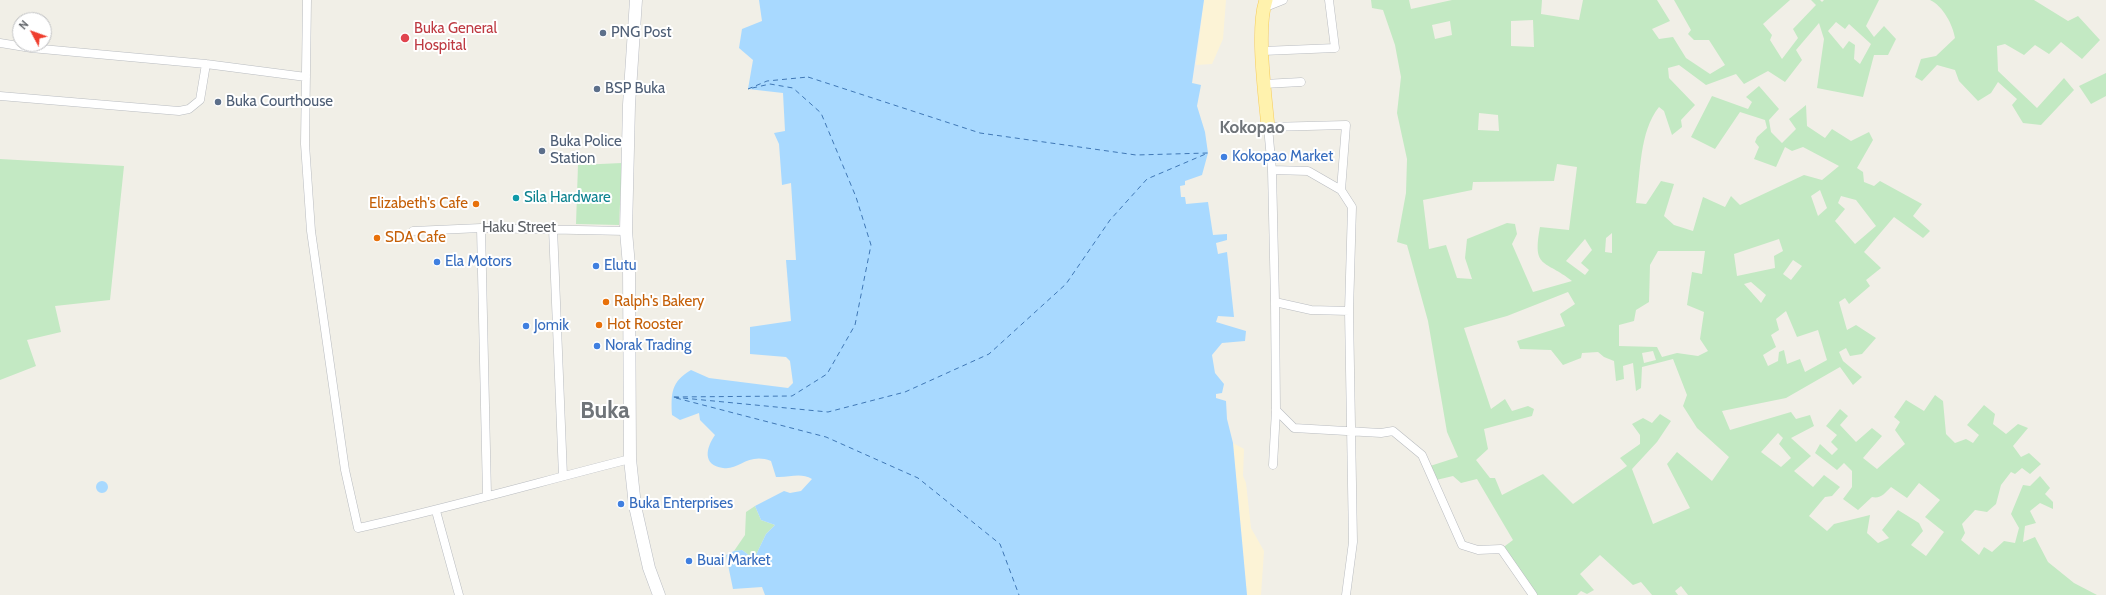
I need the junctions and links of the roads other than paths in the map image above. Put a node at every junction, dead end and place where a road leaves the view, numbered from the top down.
1 (307, 0) edge
2 (636, 0) edge
3 (1283, 0) edge
4 (1329, 0) edge
5 (1265, 4) edge
6 (0, 43) edge
7 (1263, 51) junction
8 (206, 64) junction
9 (306, 77) junction
10 (1301, 82) dead end
11 (1264, 84) junction
12 (0, 96) edge
13 (1268, 127) junction
14 (1272, 170) junction
15 (1341, 190) junction
16 (481, 228) junction
17 (553, 228) junction
18 (413, 231) dead end
19 (626, 231) junction
20 (1275, 302) junction
21 (1349, 311) junction
22 (1276, 410) junction
23 (1351, 432) junction
24 (630, 459) junction
25 (1273, 465) dead end
26 (563, 476) junction
27 (487, 495) junction
28 (436, 511) junction
29 (459, 595) edge
30 (659, 595) edge
31 (1346, 595) edge
32 (1533, 595) edge

1 - 9 street
2 - 19 main road
3 - 5 street
4 - 7 street
5 - 7 main road
6 - 8 street
7 - 11 main road
8 - 9 street
8 - 12 street
9 - 28 street
10 - 11 street
11 - 13 main road
13 - 14 street
13 - 15 street
14 - 15 street
14 - 20 street
15 - 21 street
16 - 17 street, Haku Street
16 - 18 street, Haku Street
16 - 27 street
17 - 19 street, Haku Street
17 - 26 street
19 - 24 main road
20 - 21 street
20 - 22 street
21 - 23 street
22 - 23 street
22 - 25 street
23 - 31 street
23 - 32 street
24 - 26 street
24 - 30 main road
26 - 27 street
27 - 28 street
28 - 29 street

